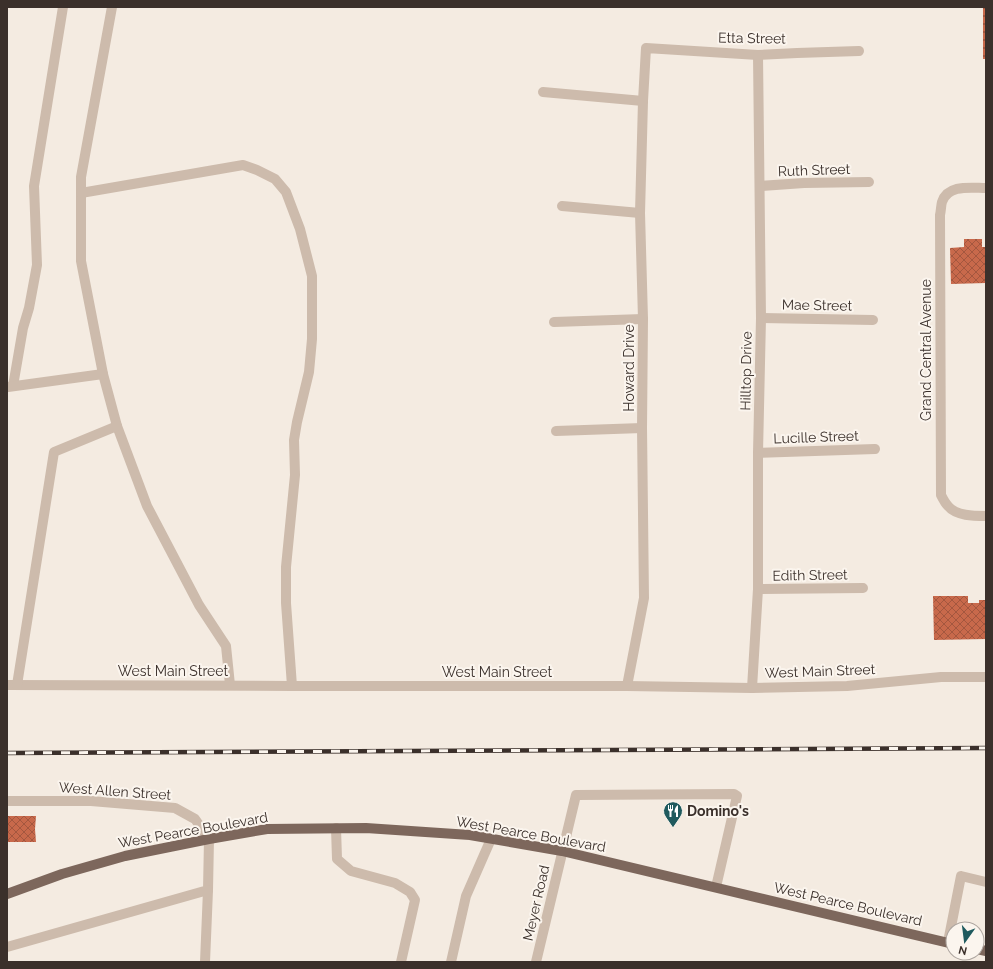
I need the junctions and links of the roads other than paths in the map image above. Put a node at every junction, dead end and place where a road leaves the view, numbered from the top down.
1 (63, 7) edge
2 (112, 7) edge
3 (646, 48) joint
4 (859, 51) dead end
5 (758, 55) junction
6 (542, 92) dead end
7 (643, 101) junction
8 (869, 182) dead end
9 (760, 186) junction
10 (986, 188) edge
11 (81, 193) junction
12 (562, 206) dead end
13 (640, 213) junction
14 (761, 318) junction
15 (643, 319) junction
16 (873, 320) dead end
17 (554, 322) dead end
18 (103, 374) junction
19 (10, 387) edge
20 (117, 426) junction
21 (642, 428) junction
22 (556, 431) dead end
23 (875, 449) dead end
24 (758, 453) junction
25 (986, 516) edge
26 (863, 588) dead end
27 (758, 589) junction
28 (986, 677) edge
29 (12, 685) edge
30 (230, 685) junction
31 (292, 686) junction
32 (627, 686) junction
33 (752, 688) junction
34 (7, 801) edge
35 (336, 828) junction
36 (209, 839) junction
37 (491, 839) junction
38 (562, 851) junction
39 (986, 882) edge
40 (716, 887) junction
41 (208, 890) junction
42 (7, 894) edge
43 (954, 921) edge
44 (945, 942) edge
45 (7, 947) edge
46 (205, 962) edge
47 (401, 962) edge
48 (451, 962) edge
49 (536, 962) edge

1 - 19 street
2 - 11 street
3 - 5 street, Etta Street
3 - 7 street, Howard Drive
4 - 5 street, Etta Street
5 - 9 street, Hilltop Drive
6 - 7 street
7 - 13 street, Howard Drive
8 - 9 street, Ruth Street
9 - 14 street, Hilltop Drive
10 - 25 street, Grand Central Avenue
11 - 18 street
11 - 31 street
12 - 13 street
13 - 15 street, Howard Drive
14 - 16 street, Mae Street
14 - 24 street, Hilltop Drive
15 - 17 street
15 - 21 street, Howard Drive
18 - 19 street
18 - 20 street
20 - 29 street
20 - 30 street
21 - 22 street
21 - 32 street, Howard Drive
23 - 24 street, Lucille Street
24 - 27 street, Hilltop Drive
26 - 27 street, Edith Street
27 - 33 street, Hilltop Drive
28 - 33 street, West Main Street
29 - 30 street, West Main Street
30 - 31 street, West Main Street
31 - 32 street, West Main Street
32 - 33 street, West Main Street
34 - 36 street, West Allen Street
35 - 36 main road, West Pearce Boulevard
35 - 37 main road, West Pearce Boulevard
35 - 47 street
36 - 41 street
36 - 42 main road, West Pearce Boulevard
37 - 38 main road, West Pearce Boulevard
37 - 48 street
38 - 40 main road, West Pearce Boulevard
38 - 40 street, Meyer Road
38 - 49 street, Meyer Road
39 - 43 street
40 - 44 main road, West Pearce Boulevard
41 - 45 street
41 - 46 street

